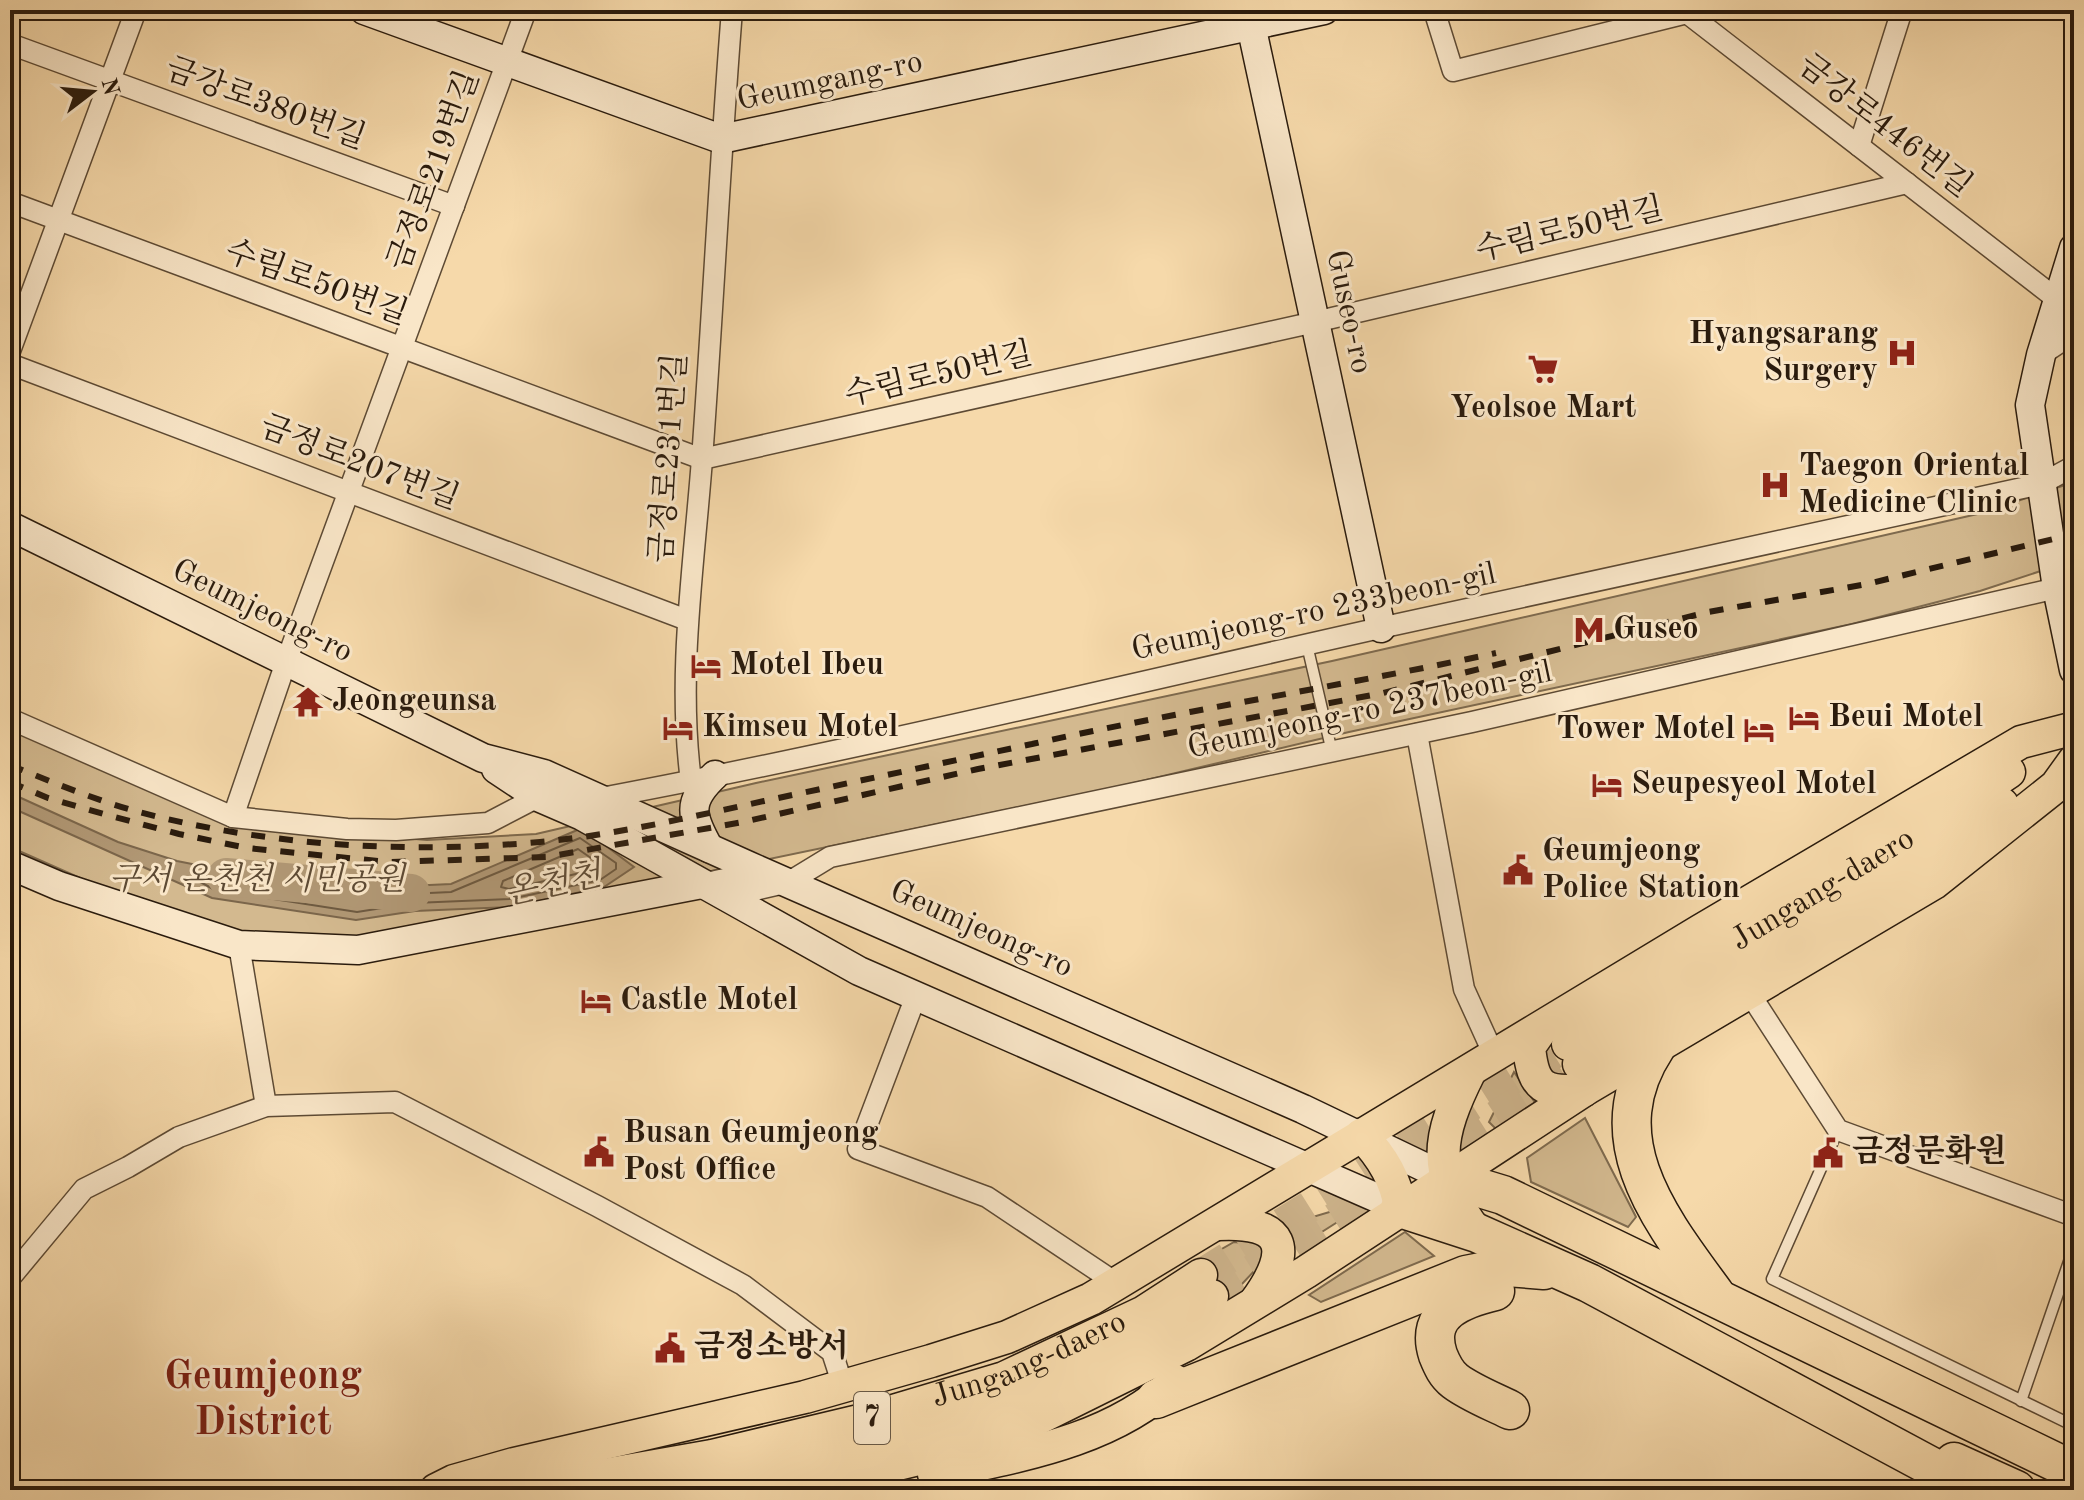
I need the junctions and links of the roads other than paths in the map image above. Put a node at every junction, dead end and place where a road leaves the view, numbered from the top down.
1 (136, 10) edge
2 (364, 10) edge
3 (526, 10) edge
4 (732, 10) edge
5 (1324, 10) edge
6 (1434, 10) edge
7 (1902, 10) edge
8 (1250, 18) edge
9 (10, 44) edge
10 (507, 62) junction
11 (110, 80) junction
12 (721, 139) junction
13 (1859, 146) junction
14 (1907, 183) junction
15 (10, 202) edge
16 (454, 206) junction
17 (57, 219) junction
18 (2074, 248) edge
19 (2058, 300) junction
20 (1315, 322) junction
21 (2074, 333) edge
22 (402, 347) junction
23 (10, 351) edge
24 (2041, 355) junction
25 (10, 364) edge
26 (702, 459) junction
27 (2074, 466) edge
28 (2041, 484) junction
29 (349, 492) junction
30 (10, 526) edge
31 (2057, 588) junction
32 (687, 620) junction
33 (1381, 628) junction
34 (1308, 652) junction
35 (286, 662) junction
36 (2074, 670) edge
37 (10, 719) edge
38 (1417, 734) junction
39 (2073, 737) edge
40 (1332, 752) junction
41 (483, 758) junction
42 (2074, 761) edge
43 (703, 778) junction
44 (538, 797) junction
45 (600, 808) junction
46 (233, 817) junction
47 (709, 848) junction
48 (10, 865) edge
49 (696, 881) junction
50 (789, 882) junction
51 (239, 945) junction
52 (1748, 991) junction
53 (916, 996) junction
54 (1656, 1047) junction
55 (1569, 1056) junction
56 (1482, 1063) junction
57 (266, 1106) junction
58 (1838, 1130) junction
59 (1361, 1135) junction
60 (1305, 1168) junction
61 (1447, 1178) junction
62 (1400, 1208) junction
63 (2074, 1216) edge
64 (1217, 1224) junction
65 (1477, 1233) junction
66 (2074, 1247) edge
67 (10, 1278) edge
68 (1116, 1283) junction
69 (1589, 1283) junction
70 (1719, 1300) junction
71 (1255, 1303) junction
72 (843, 1386) junction
73 (1798, 1393) junction
74 (1156, 1399) junction
75 (2021, 1401) junction
76 (1510, 1410) dead end
77 (2074, 1426) edge
78 (1004, 1459) junction
79 (2074, 1471) edge
80 (436, 1490) edge
81 (519, 1490) edge
82 (679, 1490) edge
83 (804, 1490) edge
84 (865, 1490) edge
85 (994, 1490) edge
86 (1935, 1490) edge
87 (1975, 1490) edge
88 (2016, 1490) edge

1 - 11 street
2 - 10 main road, Geumgang-ro
3 - 10 street, 금정로219번길
4 - 12 street, 금정로231번길
5 - 8 main road, Geumgang-ro
6 - 13 street, 금강로446번길
7 - 13 street
8 - 12 main road, Geumgang-ro
8 - 20 main road, Guseo-ro
9 - 11 street, 금강로380번길
10 - 12 main road, Geumgang-ro
10 - 16 street, 금정로219번길
11 - 16 street, 금강로380번길
11 - 17 street
12 - 26 street, 금정로231번길
13 - 14 street, 금강로446번길
14 - 19 street, 금강로446번길
14 - 20 street, 수림로50번길
15 - 17 street, 수림로50번길
16 - 22 street, 금정로219번길
17 - 22 street, 수림로50번길
17 - 23 street
18 - 19 main road
19 - 24 main road
20 - 26 street, 수림로50번길
20 - 33 main road, Guseo-ro
21 - 24 street
22 - 26 street, 수림로50번길
22 - 29 street, 금정로219번길
24 - 28 main road
25 - 29 street, 금정로207번길
26 - 32 street, 금정로231번길
27 - 28 street, Geumjeong-ro 233beon-gil
28 - 31 main road
28 - 33 street, Geumjeong-ro 233beon-gil
29 - 32 street, 금정로207번길
29 - 35 street, 금정로219번길
30 - 35 main road, Geumjeong-ro
31 - 36 main road
31 - 38 street, Geumjeong-ro 237beon-gil
32 - 43 street, 금정로231번길
33 - 34 street, Geumjeong-ro 233beon-gil
34 - 40 lane
34 - 43 street, Geumjeong-ro 233beon-gil
35 - 41 main road, Geumjeong-ro
35 - 46 street, 금정로219번길
37 - 46 street
38 - 40 street, Geumjeong-ro 237beon-gil
38 - 56 street
39 - 55 main road, Jungang-daero
39 - 55 main road
40 - 50 street, Geumjeong-ro 237beon-gil
41 - 44 main road, Geumjeong-ro
41 - 45 main road, Geumjeong-ro
42 - 52 main road
43 - 45 street, Geumjeong-ro 233beon-gil
43 - 47 main road
44 - 45 main road, Geumjeong-ro
44 - 46 street
45 - 47 main road, Geumjeong-ro
45 - 49 main road, Geumjeong-ro
47 - 50 main road, Geumjeong-ro
48 - 51 main road
49 - 50 street, Geumjeong-ro 237beon-gil
49 - 51 main road
49 - 53 main road, Geumjeong-ro
50 - 59 main road, Geumjeong-ro
51 - 57 street
52 - 54 main road
52 - 58 street
53 - 60 main road, Geumjeong-ro
53 - 68 street
54 - 55 main road
54 - 70 highway
55 - 56 main road
55 - 61 main road
56 - 59 main road
56 - 61 main road
57 - 67 street
57 - 72 street
58 - 63 street
58 - 75 lane
59 - 60 main road
59 - 61 main road, Geumjeong-ro
59 - 62 main road
60 - 62 main road, Geumjeong-ro
60 - 64 main road
61 - 62 main road
61 - 65 main road
61 - 70 highway
62 - 65 highway
62 - 71 main road
64 - 68 main road
64 - 71 main road
65 - 69 highway
66 - 75 lane
68 - 72 main road
69 - 73 highway
69 - 74 highway
69 - 76 highway
70 - 79 highway
71 - 74 main road
71 - 83 main road
72 - 80 main road
73 - 86 highway
73 - 87 highway
73 - 88 highway
74 - 78 main road
75 - 77 lane
78 - 84 main road
78 - 85 main road
81 - 82 main road, Jungang-daero / 7

